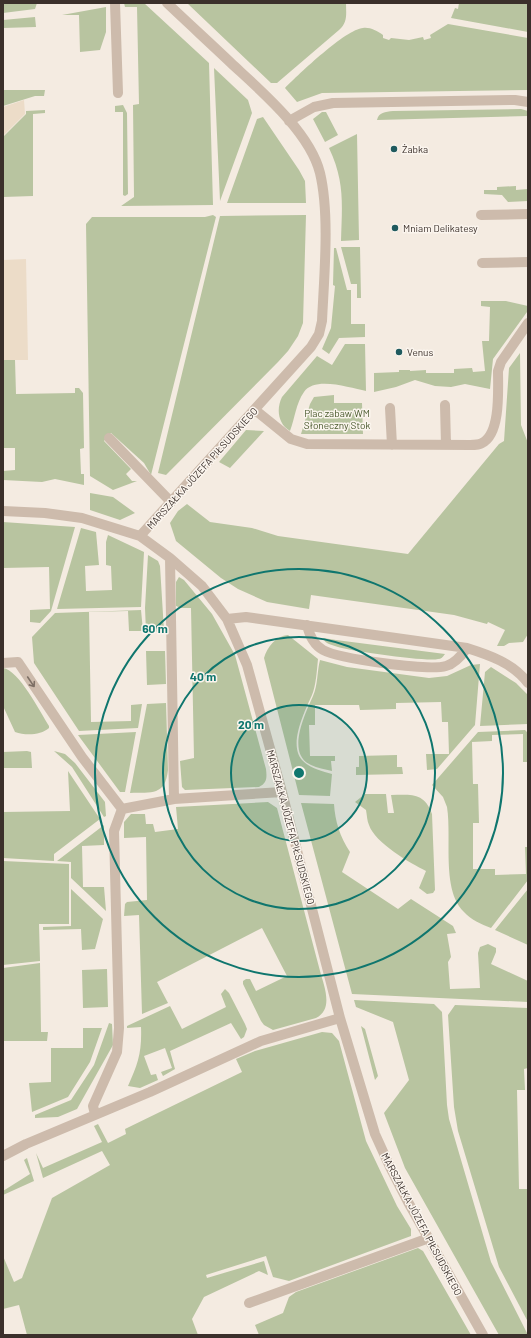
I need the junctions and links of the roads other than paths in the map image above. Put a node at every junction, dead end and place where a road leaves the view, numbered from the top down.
1 (115, 3) edge
2 (167, 3) edge
3 (118, 93) dead end
4 (528, 102) edge
5 (289, 120) junction
6 (481, 214) dead end
7 (528, 214) edge
8 (528, 262) edge
9 (482, 263) dead end
10 (528, 323) edge
11 (445, 405) dead end
12 (390, 408) dead end
13 (255, 410) junction
14 (109, 438) dead end
15 (392, 445) junction
16 (446, 445) junction
17 (171, 502) junction
18 (3, 511) edge
19 (140, 536) junction
20 (170, 558) junction
21 (227, 619) junction
22 (307, 625) junction
23 (467, 648) junction
24 (3, 663) edge
25 (528, 683) edge
26 (282, 792) junction
27 (174, 799) junction
28 (122, 809) junction
29 (340, 1018) junction
30 (96, 1114) junction
31 (3, 1156) edge
32 (429, 1238) junction
33 (248, 1303) dead end
34 (483, 1335) edge

1 - 3 street
2 - 5 street, MARSZAŁKA JÓZEFA PIŁSUDSKIEGO
4 - 5 street
5 - 13 street, MARSZAŁKA JÓZEFA PIŁSUDSKIEGO
6 - 7 street
8 - 9 street
10 - 16 street
11 - 16 street
12 - 15 street
13 - 15 street
13 - 17 street, MARSZAŁKA JÓZEFA PIŁSUDSKIEGO
14 - 17 street
15 - 16 street
17 - 19 street, MARSZAŁKA JÓZEFA PIŁSUDSKIEGO
18 - 19 street
19 - 20 street, MARSZAŁKA JÓZEFA PIŁSUDSKIEGO
20 - 21 street, MARSZAŁKA JÓZEFA PIŁSUDSKIEGO
20 - 27 street
21 - 22 street
21 - 26 street, MARSZAŁKA JÓZEFA PIŁSUDSKIEGO
22 - 23 street
22 - 23 street
23 - 25 street
24 -> 28 street
26 - 27 street
26 - 29 street, MARSZAŁKA JÓZEFA PIŁSUDSKIEGO
27 - 28 street
28 - 30 street
29 - 30 street
29 - 32 street, MARSZAŁKA JÓZEFA PIŁSUDSKIEGO
30 - 31 street
32 - 33 street
32 - 34 street, MARSZAŁKA JÓZEFA PIŁSUDSKIEGO

